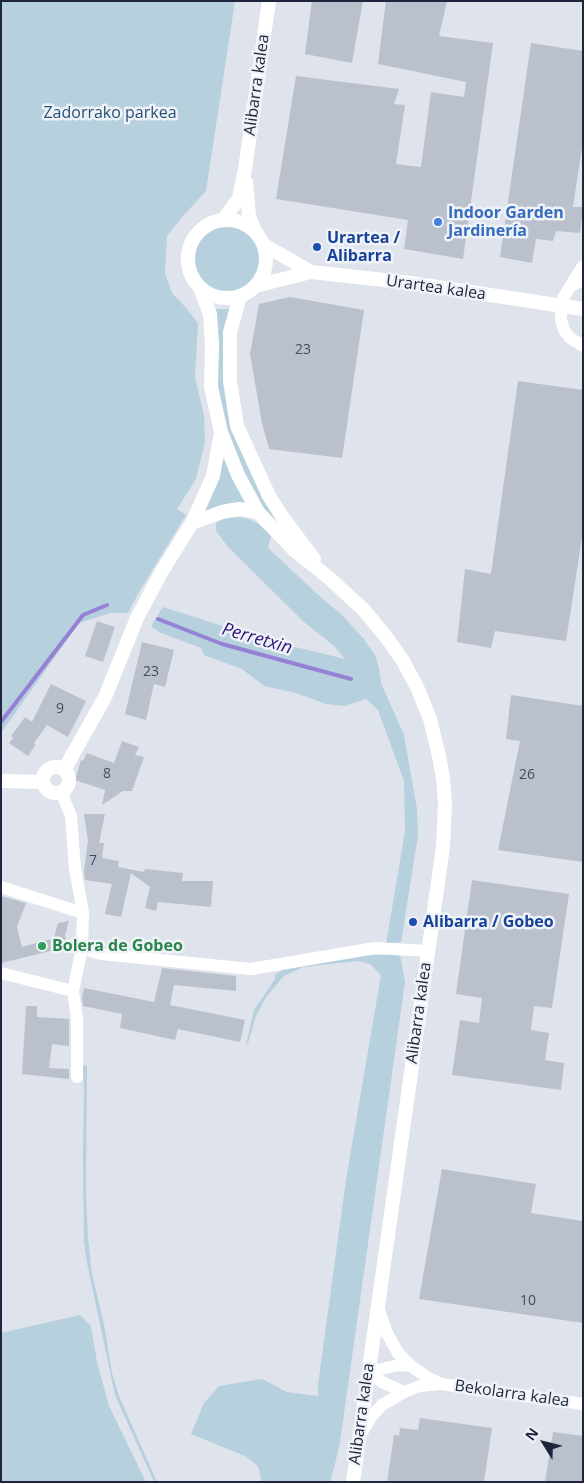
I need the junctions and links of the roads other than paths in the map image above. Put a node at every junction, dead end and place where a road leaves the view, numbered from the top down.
1 (269, 1) edge
2 (245, 169) junction
3 (223, 220) junction
4 (255, 231) junction
5 (264, 245) junction
6 (583, 266) edge
7 (311, 272) junction
8 (583, 279) edge
9 (255, 286) junction
10 (570, 287) junction
11 (200, 288) junction
12 (240, 296) junction
13 (561, 305) junction
14 (583, 308) edge
15 (583, 346) edge
16 (222, 432) junction
17 (258, 512) junction
18 (192, 523) junction
19 (328, 577) junction
20 (64, 770) junction
21 (1, 781) edge
22 (42, 782) junction
23 (61, 792) junction
24 (1, 887) edge
25 (83, 913) junction
26 (82, 948) junction
27 (428, 951) junction
28 (1, 973) edge
29 (73, 991) junction
30 (77, 1078) dead end
31 (378, 1307) junction
32 (411, 1366) junction
33 (368, 1372) junction
34 (441, 1384) junction
35 (404, 1392) junction
36 (583, 1404) edge
37 (359, 1438) junction
38 (352, 1482) edge

1 - 2 street, Alibarra kalea
2 - 3 street, Alibarra kalea
2 - 4 street, Alibarra kalea
3 - 4 street
3 - 11 street
4 - 5 street
5 - 7 street, Urartea kalea
5 - 9 street
6 - 10 street
7 - 9 street, Urartea kalea
7 - 13 street, Urartea kalea
8 - 10 street
9 - 12 street
10 - 13 street
11 - 12 street
11 - 16 street, Alibarra kalea
12 - 19 street, Alibarra kalea
13 - 14 street, Urartea kalea
13 - 15 street
16 - 17 street, Alibarra kalea
16 - 18 street
17 - 18 street
17 - 19 street, Alibarra kalea
18 - 20 street
19 - 27 street, Alibarra kalea
20 - 22 street
20 - 23 street
21 - 22 street
22 - 23 street
23 - 25 street
24 - 25 street
25 - 26 street
26 - 27 street
26 - 29 street
27 - 31 street, Alibarra kalea
28 - 29 street
29 - 30 street
31 - 32 street, Bekolarra kalea
31 - 33 street, Alibarra kalea
32 - 33 street
32 - 34 street, Bekolarra kalea
33 - 35 street
33 - 37 street, Alibarra kalea
34 - 35 street, Bekolarra kalea
34 - 36 street, Bekolarra kalea
35 - 37 street, Bekolarra kalea
37 - 38 street, Alibarra kalea

